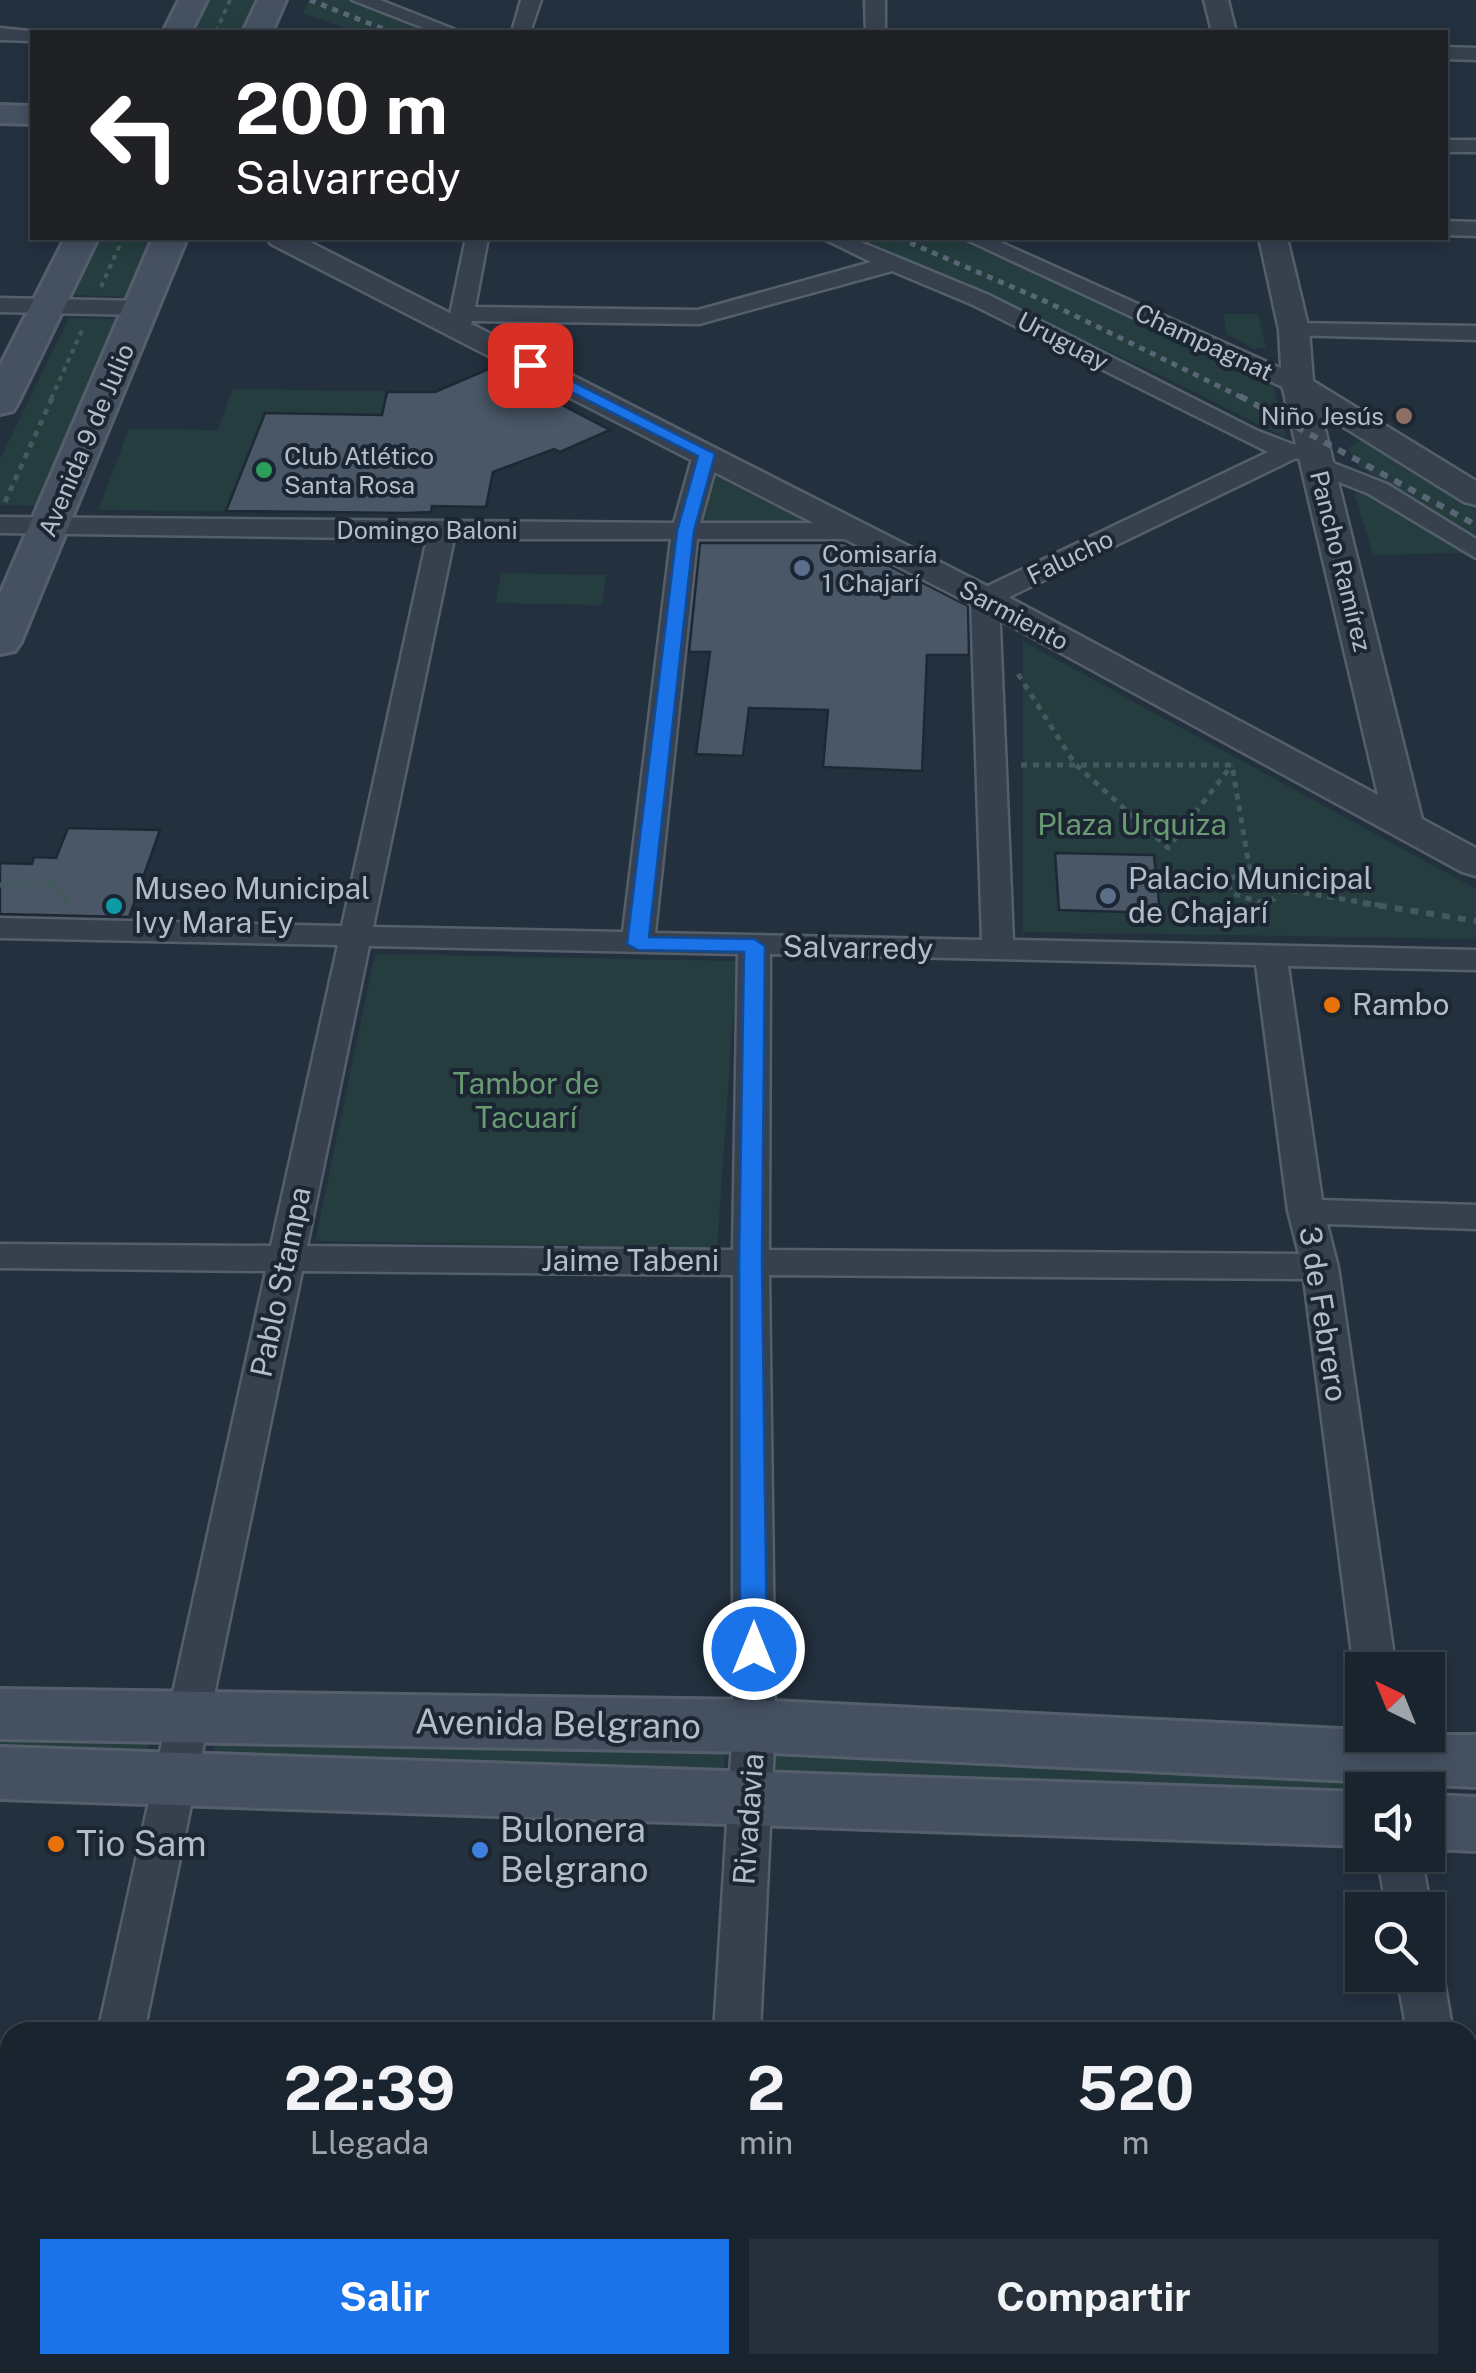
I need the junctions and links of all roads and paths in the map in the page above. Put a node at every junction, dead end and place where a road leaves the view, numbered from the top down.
1 (192, 0) edge
2 (230, 0) edge
3 (272, 0) edge
4 (362, 0) edge
5 (530, 0) edge
6 (876, 0) edge
7 (1216, 0) edge
8 (178, 30) edge
9 (217, 30) edge
10 (259, 30) edge
11 (445, 30) edge
12 (522, 30) edge
13 (876, 30) edge
14 (1224, 30) edge
15 (0, 34) edge
16 (30, 34) edge
17 (1448, 53) edge
18 (1476, 54) edge
19 (0, 114) edge
20 (30, 115) edge
21 (0, 134) edge
22 (30, 134) edge
23 (1448, 146) edge
24 (1476, 146) edge
25 (1448, 228) edge
26 (1476, 229) edge
27 (80, 240) edge
28 (122, 240) edge
29 (169, 240) edge
30 (285, 240) edge
31 (477, 240) edge
32 (838, 240) edge
33 (978, 240) edge
34 (1273, 240) edge
35 (894, 263) junction
36 (0, 305) edge
37 (46, 306) junction
38 (92, 307) junction
39 (142, 308) junction
40 (460, 321) junction
41 (1294, 330) junction
42 (1476, 333) edge
43 (1298, 386) junction
44 (0, 402) edge
45 (706, 454) junction
46 (1307, 456) junction
47 (1476, 495) edge
48 (0, 512) edge
49 (0, 525) edge
50 (49, 526) junction
51 (442, 531) junction
52 (686, 531) junction
53 (854, 531) junction
54 (1476, 550) edge
55 (985, 610) junction
56 (0, 642) edge
57 (1240, 753) junction
58 (1076, 764) junction
59 (990, 765) junction
60 (1404, 825) junction
61 (1476, 864) edge
62 (1250, 872) junction
63 (1157, 882) dead end
64 (1228, 884) junction
65 (52, 886) dead end
66 (0, 887) edge
67 (28, 888) dead end
68 (1280, 890) junction
69 (1476, 921) edge
70 (0, 928) edge
71 (355, 938) junction
72 (638, 944) junction
73 (754, 946) junction
74 (998, 952) junction
75 (1271, 958) junction
76 (1476, 960) edge
77 (1306, 1211) junction
78 (1476, 1217) edge
79 (0, 1256) edge
80 (286, 1258) junction
81 (751, 1262) junction
82 (1320, 1267) junction
83 (1373, 1652) edge
84 (0, 1714) edge
85 (754, 1726) junction
86 (183, 1749) junction
87 (1387, 1761) edge
88 (1476, 1761) edge
89 (0, 1774) edge
90 (749, 1797) junction
91 (1345, 1818) edge
92 (1445, 1823) edge
93 (1476, 1824) edge
94 (1423, 1992) edge
95 (123, 2022) edge
96 (737, 2022) edge
97 (1428, 2022) edge

1 - 8 main road
2 - 9 path
3 - 10 main road
4 - 11 street
5 - 12 street
6 - 13 street
7 - 14 street
15 - 16 street
17 - 18 street
19 - 20 main road
21 - 22 main road
23 - 24 street
25 - 26 street
27 - 37 main road
28 - 38 path
29 - 39 main road, Avenida 9 de Julio
30 - 40 street, Sarmiento
31 - 40 street
32 - 35 street, Uruguay
33 - 43 street, Champagnat
34 - 41 street, Pancho Ramírez
35 - 40 street
35 - 46 street, Uruguay
36 - 37 street
37 - 38 street
37 - 44 main road
38 - 39 street
38 - 48 path
39 - 50 main road, Avenida 9 de Julio
40 - 45 street, Sarmiento
41 - 42 street
41 - 43 street, Pancho Ramírez
43 - 46 street, Pancho Ramírez
43 - 47 street, Champagnat
45 - 52 street
45 - 53 street, Sarmiento
46 - 54 street, Uruguay
46 - 55 street, Falucho
46 - 60 street, Pancho Ramírez
49 - 50 street, Domingo Baloni
50 - 51 street, Domingo Baloni
50 - 56 main road, Avenida 9 de Julio
51 - 52 street, Domingo Baloni
51 - 71 street, Pablo Stampa
52 - 53 street, Domingo Baloni
52 - 72 street
53 - 55 street, Sarmiento
55 - 57 street, Sarmiento
55 - 58 path
55 - 59 street
57 - 58 path
57 - 58 path
57 - 60 street, Sarmiento
57 - 62 path
58 - 59 path
59 - 74 street
60 - 61 street, Sarmiento
62 - 64 path
62 - 68 path
63 - 64 path
64 - 68 path
65 - 66 path
66 - 67 path
68 - 69 path
70 - 71 street, Salvarredy
71 - 72 street, Salvarredy
71 - 80 street, Pablo Stampa
72 - 73 street, Salvarredy
73 - 74 street, Salvarredy
73 - 81 street, Rivadavia
74 - 75 street, Salvarredy
75 - 76 street, Salvarredy
75 - 77 street, 3 de Febrero
77 - 78 street
77 - 82 street, 3 de Febrero
79 - 80 street, Jaime Tabeni
80 - 81 street, Jaime Tabeni
80 - 86 street, Pablo Stampa
81 - 82 street, Jaime Tabeni
81 - 85 street, Rivadavia
82 - 83 street, 3 de Febrero
84 - 86 main road, Avenida Belgrano
85 - 86 main road, Avenida Belgrano
85 - 87 main road, Avenida Belgrano
85 - 90 street, Rivadavia
86 - 89 main road, Avenida Belgrano
86 - 90 main road, Avenida Belgrano
86 - 95 street, Pablo Stampa
87 - 88 main road, Avenida Belgrano
90 - 91 main road, Avenida Belgrano
90 - 96 street, Rivadavia
92 - 93 main road
94 - 97 street

